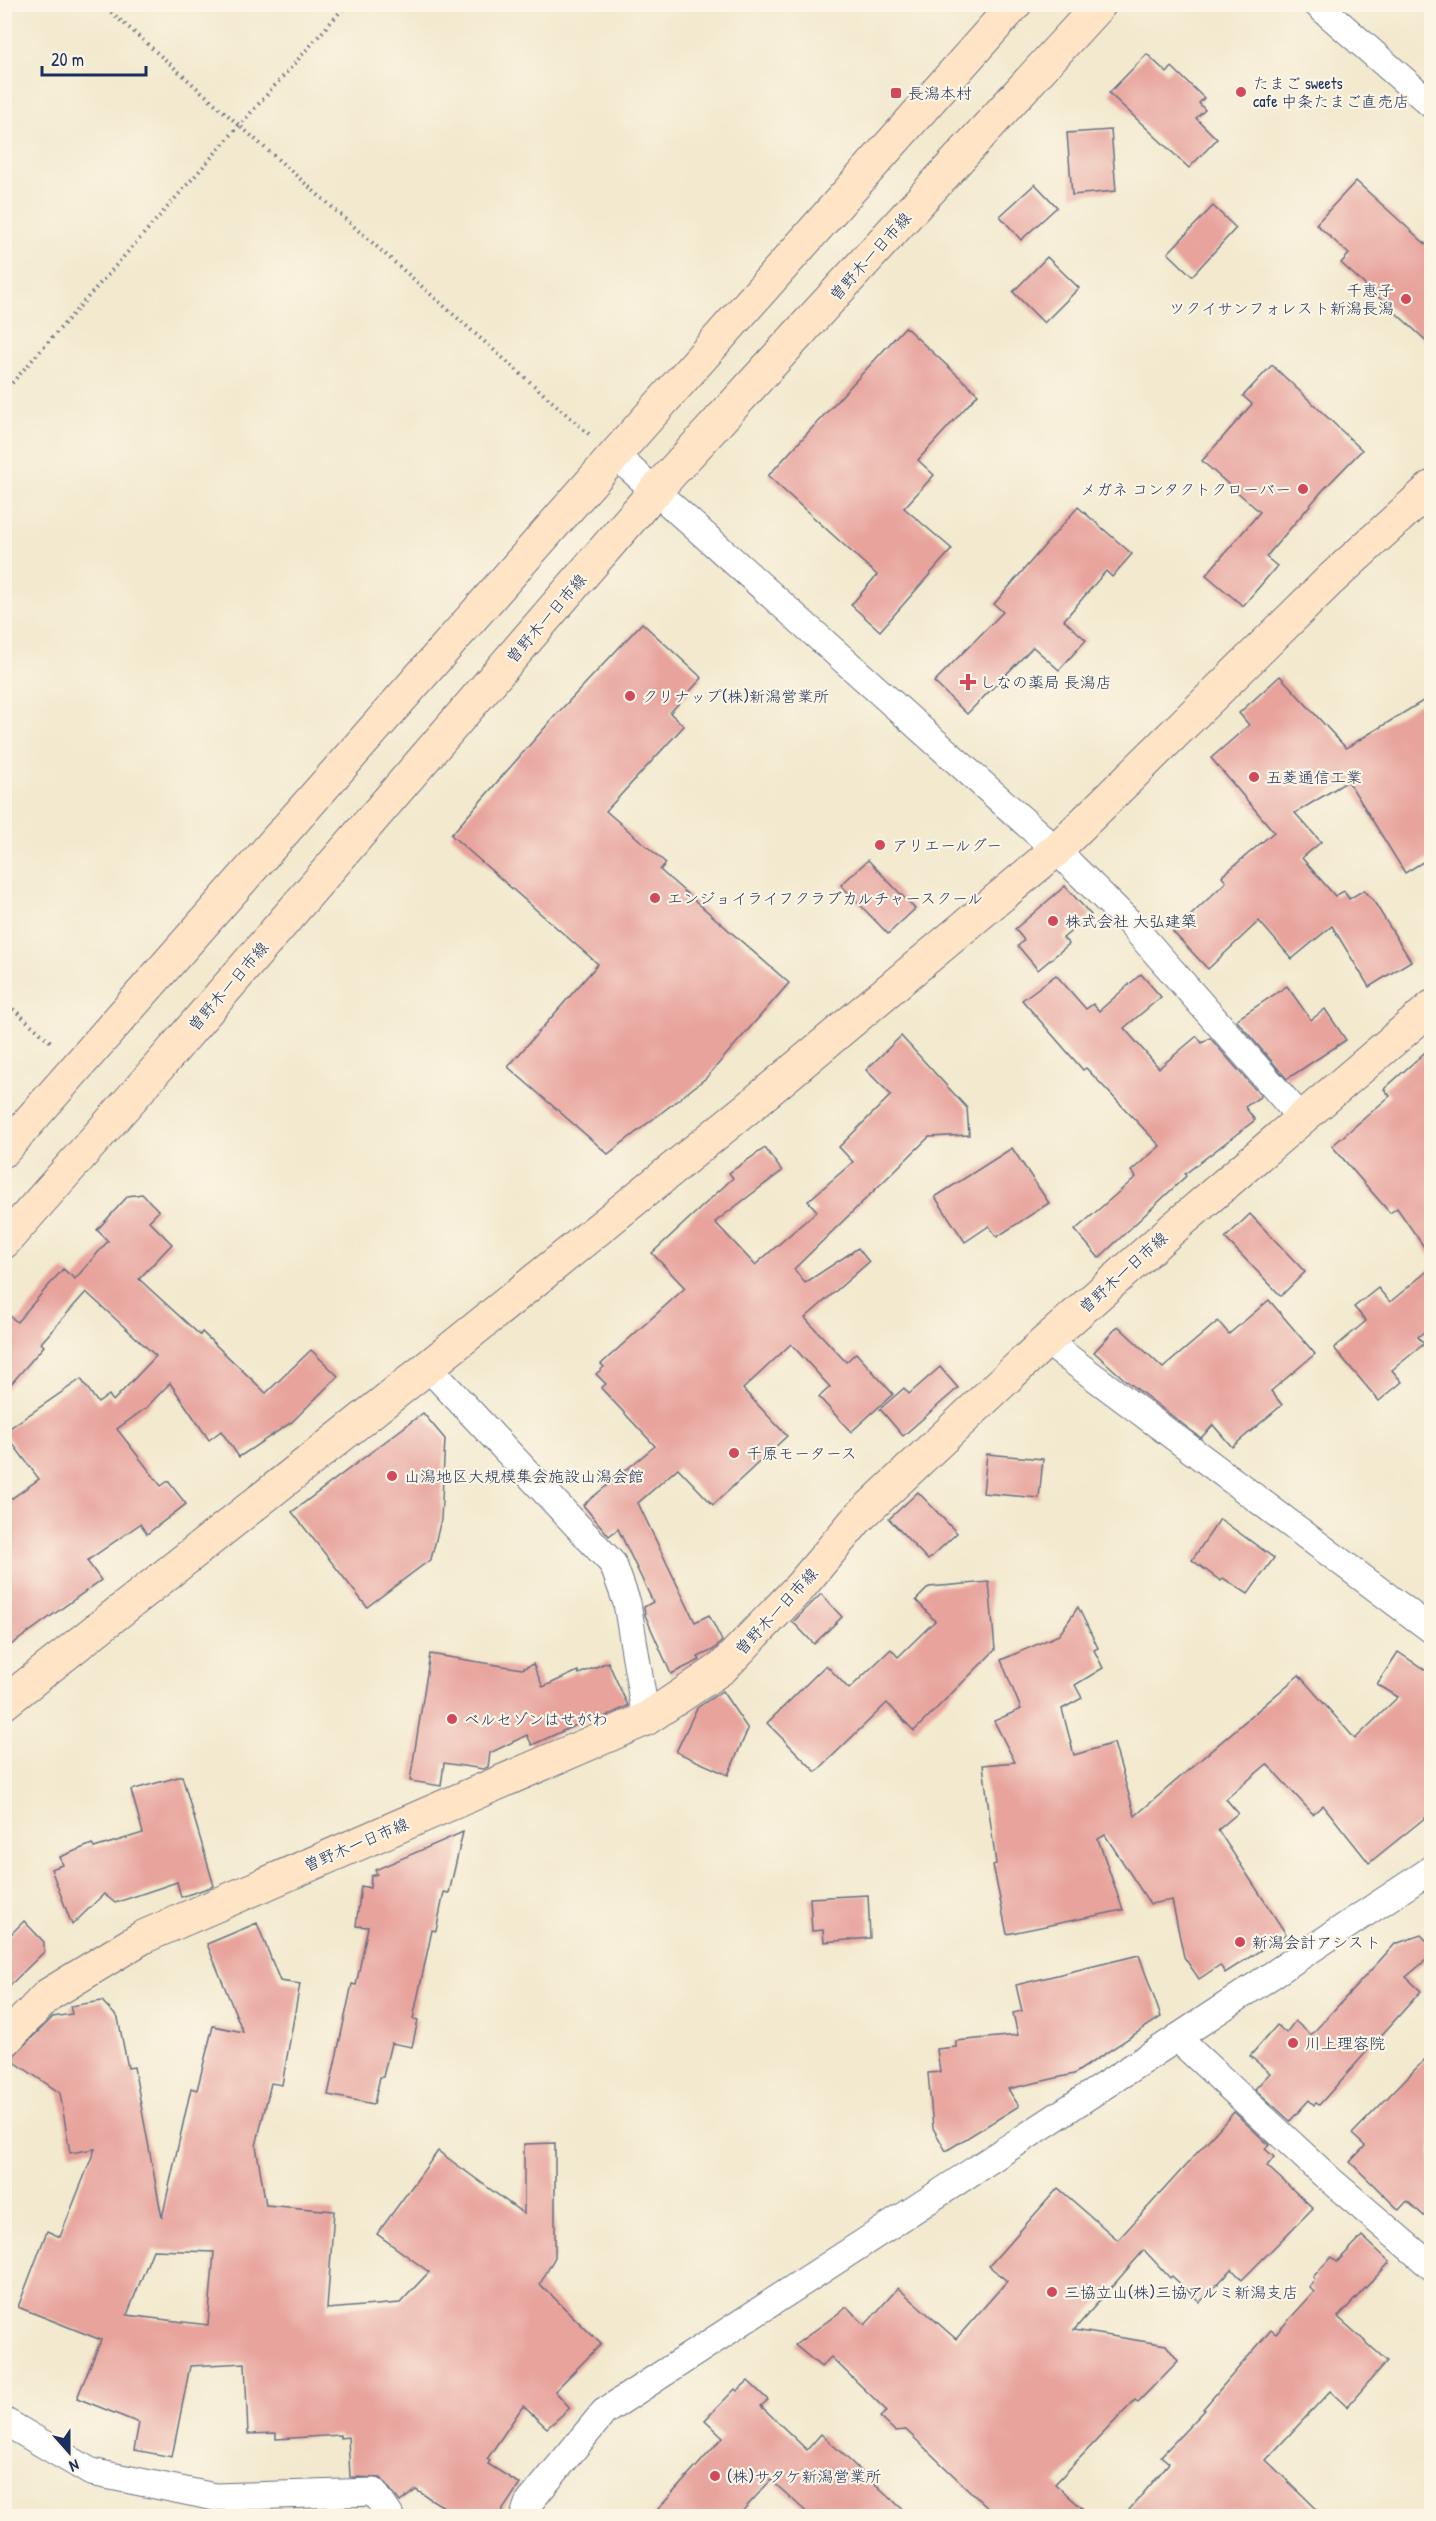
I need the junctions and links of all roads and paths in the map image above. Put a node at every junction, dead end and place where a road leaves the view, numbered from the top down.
1 (102, 4) edge
2 (347, 4) edge
3 (1015, 4) edge
4 (1100, 4) edge
5 (1317, 4) edge
6 (1431, 105) edge
7 (239, 126) junction
8 (4, 392) edge
9 (615, 455) junction
10 (1431, 487) edge
11 (654, 492) junction
12 (1056, 850) junction
13 (4, 1000) edge
14 (1431, 1008) edge
15 (78, 1067) junction
16 (1302, 1119) junction
17 (4, 1150) edge
18 (4, 1242) edge
19 (1046, 1341) junction
20 (428, 1367) junction
21 (1431, 1630) edge
22 (4, 1703) edge
23 (646, 1719) junction
24 (1431, 1869) edge
25 (1177, 2038) junction
26 (4, 2040) edge
27 (1431, 2266) edge
28 (4, 2421) edge
29 (390, 2517) edge
30 (524, 2517) edge

1 - 7 path
2 - 7 path
3 - 9 main road
4 - 11 main road, 曽野木一日市線
5 - 6 street
7 - 8 path
7 - 9 path
9 - 11 street
9 - 15 main road
10 - 12 main road
11 - 12 street
11 - 18 main road, 曽野木一日市線
12 - 16 street
12 - 20 main road
13 - 15 path
14 - 16 main road, 曽野木一日市線
15 - 17 main road
16 - 19 main road, 曽野木一日市線
19 - 21 street
19 - 23 main road, 曽野木一日市線
20 - 22 main road
20 - 23 street
23 - 26 main road, 曽野木一日市線
24 - 25 street
25 - 27 street
25 - 30 street
28 - 29 street

